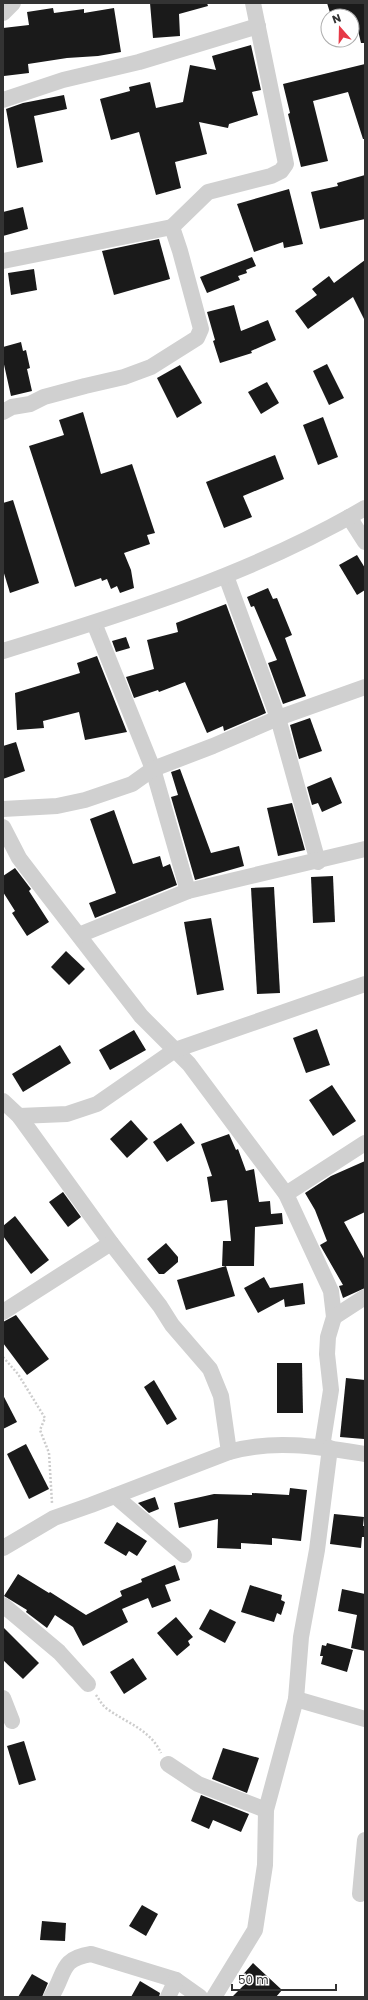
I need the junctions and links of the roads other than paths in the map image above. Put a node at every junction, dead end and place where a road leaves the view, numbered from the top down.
1 (13, 3) edge
2 (253, 3) edge
3 (3, 13) edge
4 (258, 26) junction
5 (3, 100) edge
6 (172, 227) junction
7 (3, 261) edge
8 (3, 412) edge
9 (365, 508) edge
10 (349, 517) junction
11 (365, 542) edge
12 (226, 576) junction
13 (94, 623) junction
14 (3, 651) edge
15 (365, 687) edge
16 (278, 718) junction
17 (153, 769) junction
18 (3, 809) edge
19 (3, 827) edge
20 (365, 849) edge
21 (318, 862) junction
22 (188, 891) junction
23 (79, 935) junction
24 (365, 984) edge
25 (175, 1050) junction
26 (3, 1101) edge
27 (20, 1116) junction
28 (365, 1143) edge
29 (286, 1194) junction
30 (111, 1243) junction
31 (365, 1297) edge
32 (3, 1312) edge
33 (334, 1318) junction
34 (326, 1448) junction
35 (229, 1452) junction
36 (365, 1454) edge
37 (115, 1496) junction
38 (3, 1548) edge
39 (184, 1555) dead end
40 (3, 1605) edge
41 (88, 1684) road end
42 (3, 1698) edge
43 (296, 1699) junction
44 (365, 1719) edge
45 (12, 1721) dead end
46 (168, 1764) road end
47 (266, 1810) junction
48 (365, 1840) edge
49 (360, 1894) dead end
50 (176, 1980) junction
51 (51, 1997) edge
52 (168, 1997) edge
53 (200, 1997) edge
54 (214, 1997) edge

1 - 3 street
2 - 4 street
4 - 5 street
4 - 6 street
6 - 7 street
6 - 8 street
9 - 10 street
10 - 11 street
10 - 12 street
12 - 13 street
12 - 16 street
13 - 14 street
13 - 17 street
15 - 16 street
16 - 17 street
16 - 21 street
17 - 18 street
17 - 22 street
19 - 23 street
20 - 21 street
21 - 22 street
22 - 23 street
23 - 25 street
24 - 25 street
25 - 27 street
25 - 29 street
26 - 27 street
27 - 30 street
28 - 29 street
29 - 33 street
30 - 32 street
30 - 35 street
31 - 33 street
33 - 34 street
34 - 35 street
34 - 36 street
34 - 43 street
35 - 37 street
37 - 38 street
37 - 39 street
40 - 41 street
42 - 45 street
43 - 44 street
43 - 47 street
46 - 47 street
47 - 54 street
48 - 49 street
50 - 51 street
50 - 52 street
50 - 53 street

